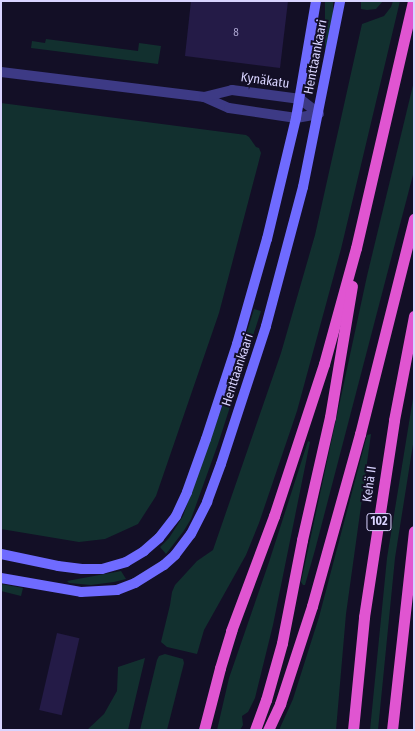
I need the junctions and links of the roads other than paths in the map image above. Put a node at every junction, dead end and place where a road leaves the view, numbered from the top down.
1 (316, 1) edge
2 (340, 1) edge
3 (413, 1) edge
4 (1, 72) edge
5 (204, 97) junction
6 (300, 99) junction
7 (319, 114) junction
8 (296, 118) junction
9 (414, 219) edge
10 (356, 248) junction
11 (414, 316) edge
12 (414, 532) edge
13 (1, 554) edge
14 (1, 578) edge
15 (204, 730) edge
16 (255, 730) edge
17 (268, 730) edge
18 (354, 730) edge
19 (392, 730) edge

1 - 6 main road, Henttaankaari
2 - 7 main road, Henttaankaari
3 - 10 highway
4 - 5 street, Kynäkatu
5 - 6 street, Kynäkatu
5 - 8 street, Kynäkatu
6 - 7 street, Kynäkatu
6 - 8 main road, Henttaankaari
7 - 8 street, Kynäkatu
7 - 14 main road, Henttaankaari
8 - 13 main road, Henttaankaari
9 - 17 highway
10 - 15 highway
10 - 16 highway
11 - 18 highway, Kehä II / 102
12 - 19 highway

